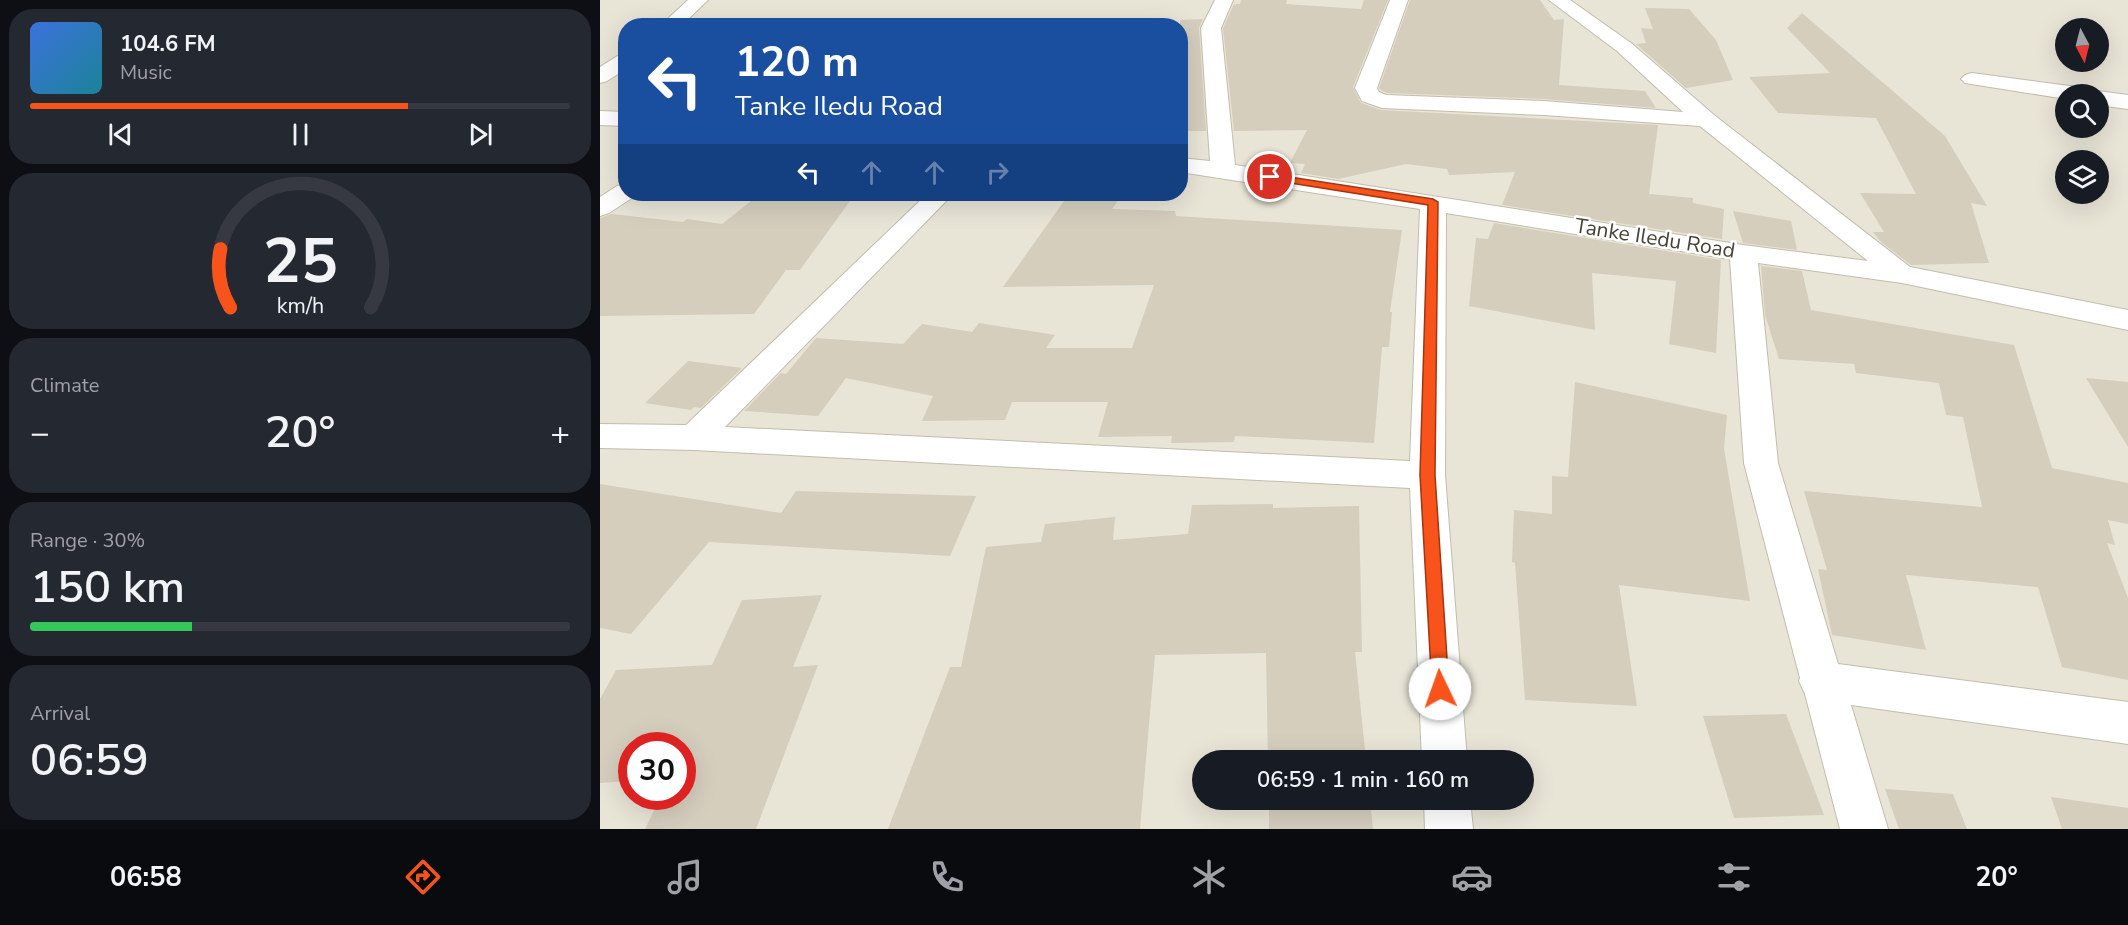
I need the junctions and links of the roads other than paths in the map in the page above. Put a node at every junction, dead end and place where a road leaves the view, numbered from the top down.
1 (699, 0) edge
2 (1224, 0) edge
3 (1399, 0) edge
4 (1558, 0) edge
5 (678, 18) edge
6 (618, 65) edge
7 (600, 77) edge
8 (1972, 79) dead end
9 (2055, 91) edge
10 (2109, 99) edge
11 (2128, 102) edge
12 (600, 118) edge
13 (618, 119) edge
14 (1706, 120) junction
15 (1188, 166) edge
16 (1223, 170) junction
17 (618, 196) edge
18 (934, 201) edge
19 (1433, 202) junction
20 (600, 208) edge
21 (1743, 253) junction
22 (1902, 274) junction
23 (2128, 320) edge
24 (600, 436) edge
25 (693, 438) junction
26 (1427, 475) junction
27 (1820, 681) junction
28 (2128, 723) edge
29 (1444, 750) edge
30 (1448, 810) edge
31 (1449, 829) edge
32 (1864, 829) edge

1 - 5 street
2 - 16 street
3 - 14 street
4 - 14 street
6 - 7 street
8 - 9 street
10 - 11 street
12 - 13 street
14 - 22 street
15 - 16 street, Tanke Iledu Road
16 - 19 street, Tanke Iledu Road
17 - 20 street
18 - 25 street
19 - 21 street, Tanke Iledu Road
19 - 26 street
21 - 22 street, Tanke Iledu Road
21 - 27 street
22 - 23 street, Tanke Iledu Road
24 - 25 street
25 - 26 street
26 - 29 street
27 - 28 street
27 - 32 street
30 - 31 street

